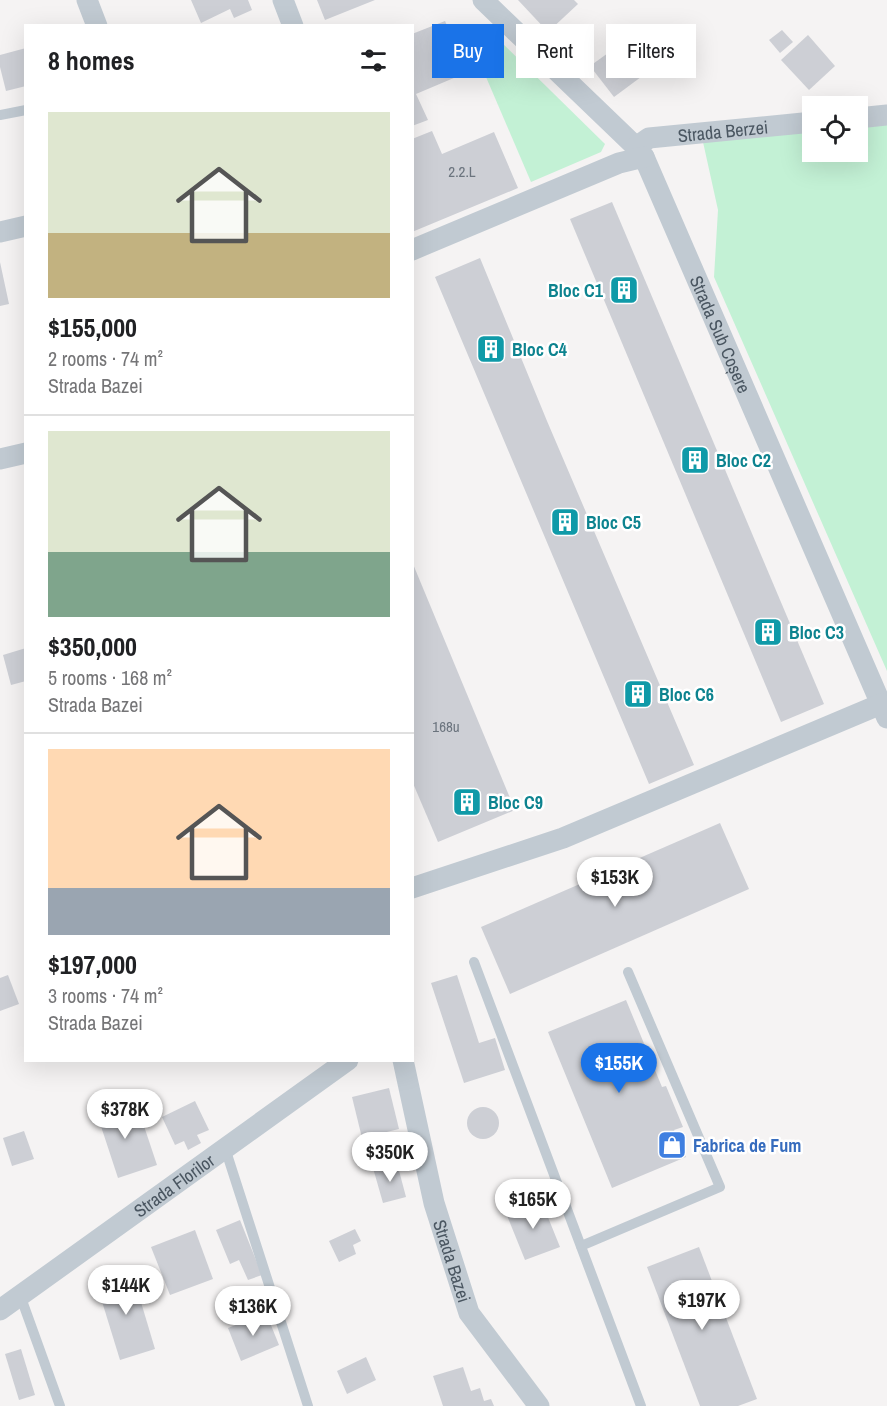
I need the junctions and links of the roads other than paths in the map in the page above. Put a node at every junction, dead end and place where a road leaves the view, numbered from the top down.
1 (87, 0) edge
2 (283, 0) edge
3 (483, 0) edge
4 (96, 24) edge
5 (291, 24) edge
6 (24, 110) edge
7 (0, 115) edge
8 (887, 115) edge
9 (868, 117) edge
10 (802, 123) edge
11 (640, 152) junction
12 (24, 226) edge
13 (0, 232) edge
14 (414, 249) edge
15 (24, 453) edge
16 (0, 459) edge
17 (884, 711) edge
18 (414, 888) edge
19 (474, 962) dead end
20 (628, 972) dead end
21 (345, 1062) edge
22 (403, 1062) edge
23 (225, 1148) junction
24 (581, 1246) junction
25 (20, 1295) junction
26 (0, 1310) edge
27 (60, 1406) edge
28 (308, 1406) edge
29 (538, 1406) edge
30 (641, 1406) edge

1 - 4 street
2 - 5 street
3 - 11 street, Strada Sub Coșere
6 - 7 lane
8 - 9 street
10 - 11 street, Strada Berzei
11 - 14 street, Strada Berzei
11 - 17 street, Strada Sub Coșere
12 - 13 street
15 - 16 street
17 - 18 street
19 - 24 lane
20 - 24 lane
21 - 23 street, Strada Florilor
22 - 29 street, Strada Bazei
23 - 25 street, Strada Florilor
23 - 28 lane
24 - 30 lane
25 - 26 street, Strada Florilor
25 - 27 lane

